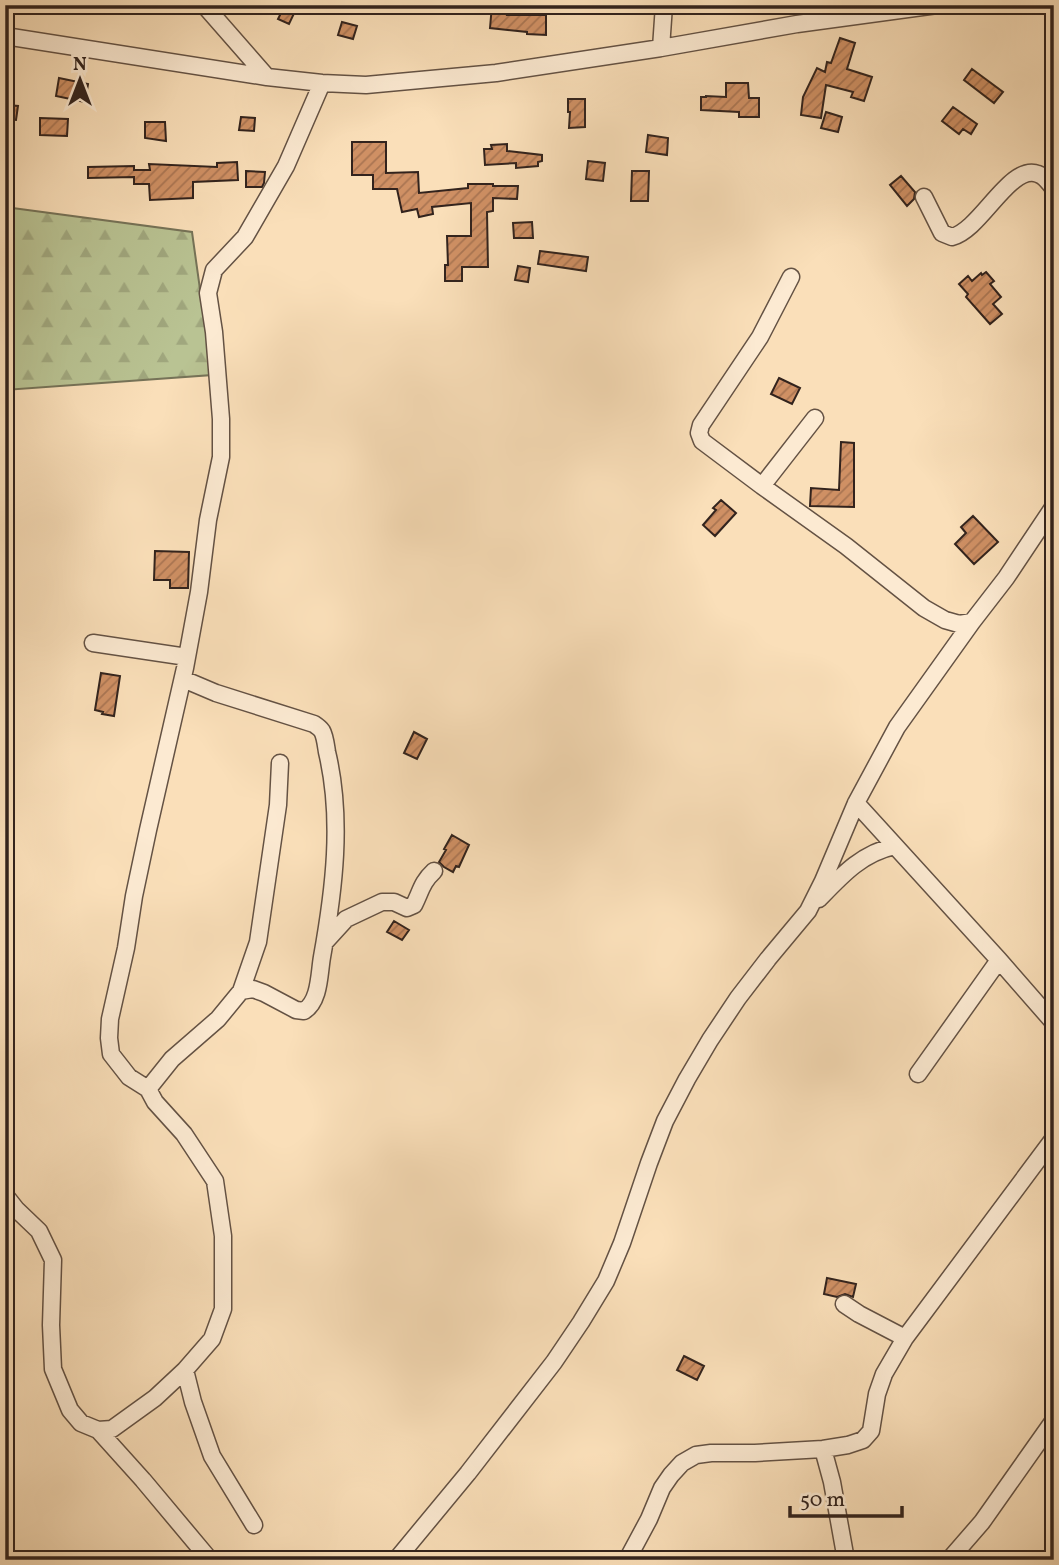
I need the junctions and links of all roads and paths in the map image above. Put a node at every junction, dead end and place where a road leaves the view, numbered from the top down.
1 (204, 5) edge
2 (664, 5) edge
3 (937, 5) edge
4 (5, 36) edge
5 (662, 48) junction
6 (267, 77) junction
7 (322, 83) junction
8 (1054, 189) edge
9 (924, 197) dead end
10 (791, 277) dead end
11 (815, 418) dead end
12 (762, 486) junction
13 (1054, 506) edge
14 (972, 622) junction
15 (93, 643) dead end
16 (187, 657) junction
17 (183, 678) junction
18 (280, 763) dead end
19 (856, 803) junction
20 (895, 846) junction
21 (434, 871) dead end
22 (808, 911) junction
23 (325, 942) junction
24 (999, 960) junction
25 (241, 991) junction
26 (1054, 1023) edge
27 (918, 1074) dead end
28 (148, 1089) junction
29 (1054, 1139) edge
30 (5, 1195) edge
31 (844, 1304) dead end
32 (905, 1338) junction
33 (185, 1370) junction
34 (1054, 1420) edge
35 (98, 1430) junction
36 (823, 1448) junction
37 (254, 1525) dead end
38 (210, 1560) edge
39 (396, 1560) edge
40 (627, 1560) edge
41 (846, 1560) edge
42 (949, 1560) edge

1 - 6 street
2 - 5 street
3 - 5 street
4 - 6 street
5 - 7 street
6 - 7 street
7 - 16 street
8 - 9 street
10 - 12 street
11 - 12 street
12 - 14 street
13 - 14 street
14 - 19 street
15 - 16 street
16 - 17 street
17 - 23 street
17 - 28 street
18 - 25 street
19 - 20 street
19 - 22 street
20 - 22 street
20 - 24 street
21 - 23 street
22 - 39 street
23 - 25 street
24 - 26 street
24 - 27 street
25 - 28 street
28 - 33 street
29 - 32 street
30 - 35 street
31 - 32 street
32 - 36 street
33 - 35 street
33 - 37 street
34 - 42 street
35 - 38 street
36 - 40 street
36 - 41 street

